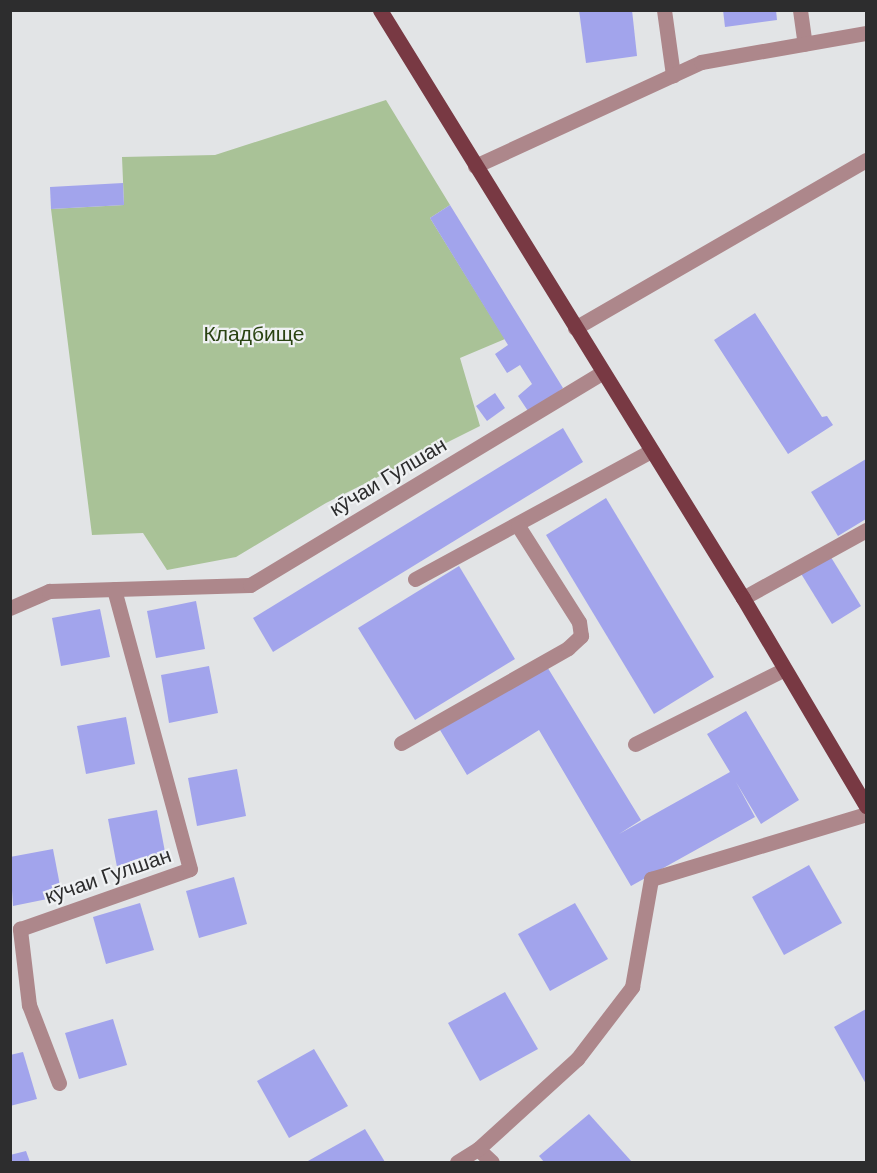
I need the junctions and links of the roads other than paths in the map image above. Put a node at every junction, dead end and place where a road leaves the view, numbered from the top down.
1 (380, 10) edge
2 (664, 10) edge
3 (800, 10) edge
4 (867, 33) edge
5 (805, 44) junction
6 (673, 75) junction
7 (867, 160) edge
8 (475, 166) junction
9 (575, 328) junction
10 (602, 373) junction
11 (649, 452) junction
12 (518, 526) junction
13 (867, 530) edge
14 (415, 579) dead end
15 (114, 589) junction
16 (743, 598) junction
17 (10, 608) edge
18 (783, 670) junction
19 (401, 743) dead end
20 (635, 744) dead end
21 (867, 806) edge
22 (867, 814) edge
23 (59, 1083) dead end
24 (478, 1149) junction
25 (457, 1162) edge
26 (492, 1162) edge

1 - 8 main road
2 - 6 street
3 - 5 street
4 - 5 street
5 - 6 street
6 - 8 street
7 - 9 street
8 - 9 main road
9 - 10 main road
10 - 11 main road
10 - 15 street, кӯчаи Гулшан
11 - 12 street
11 - 16 main road
12 - 14 street
12 - 19 street
13 - 16 street
15 - 17 street, кӯчаи Гулшан
15 - 23 street, кӯчаи Гулшан
16 - 18 main road
18 - 20 street
18 - 21 main road
22 - 24 street
24 - 25 street
24 - 26 street

